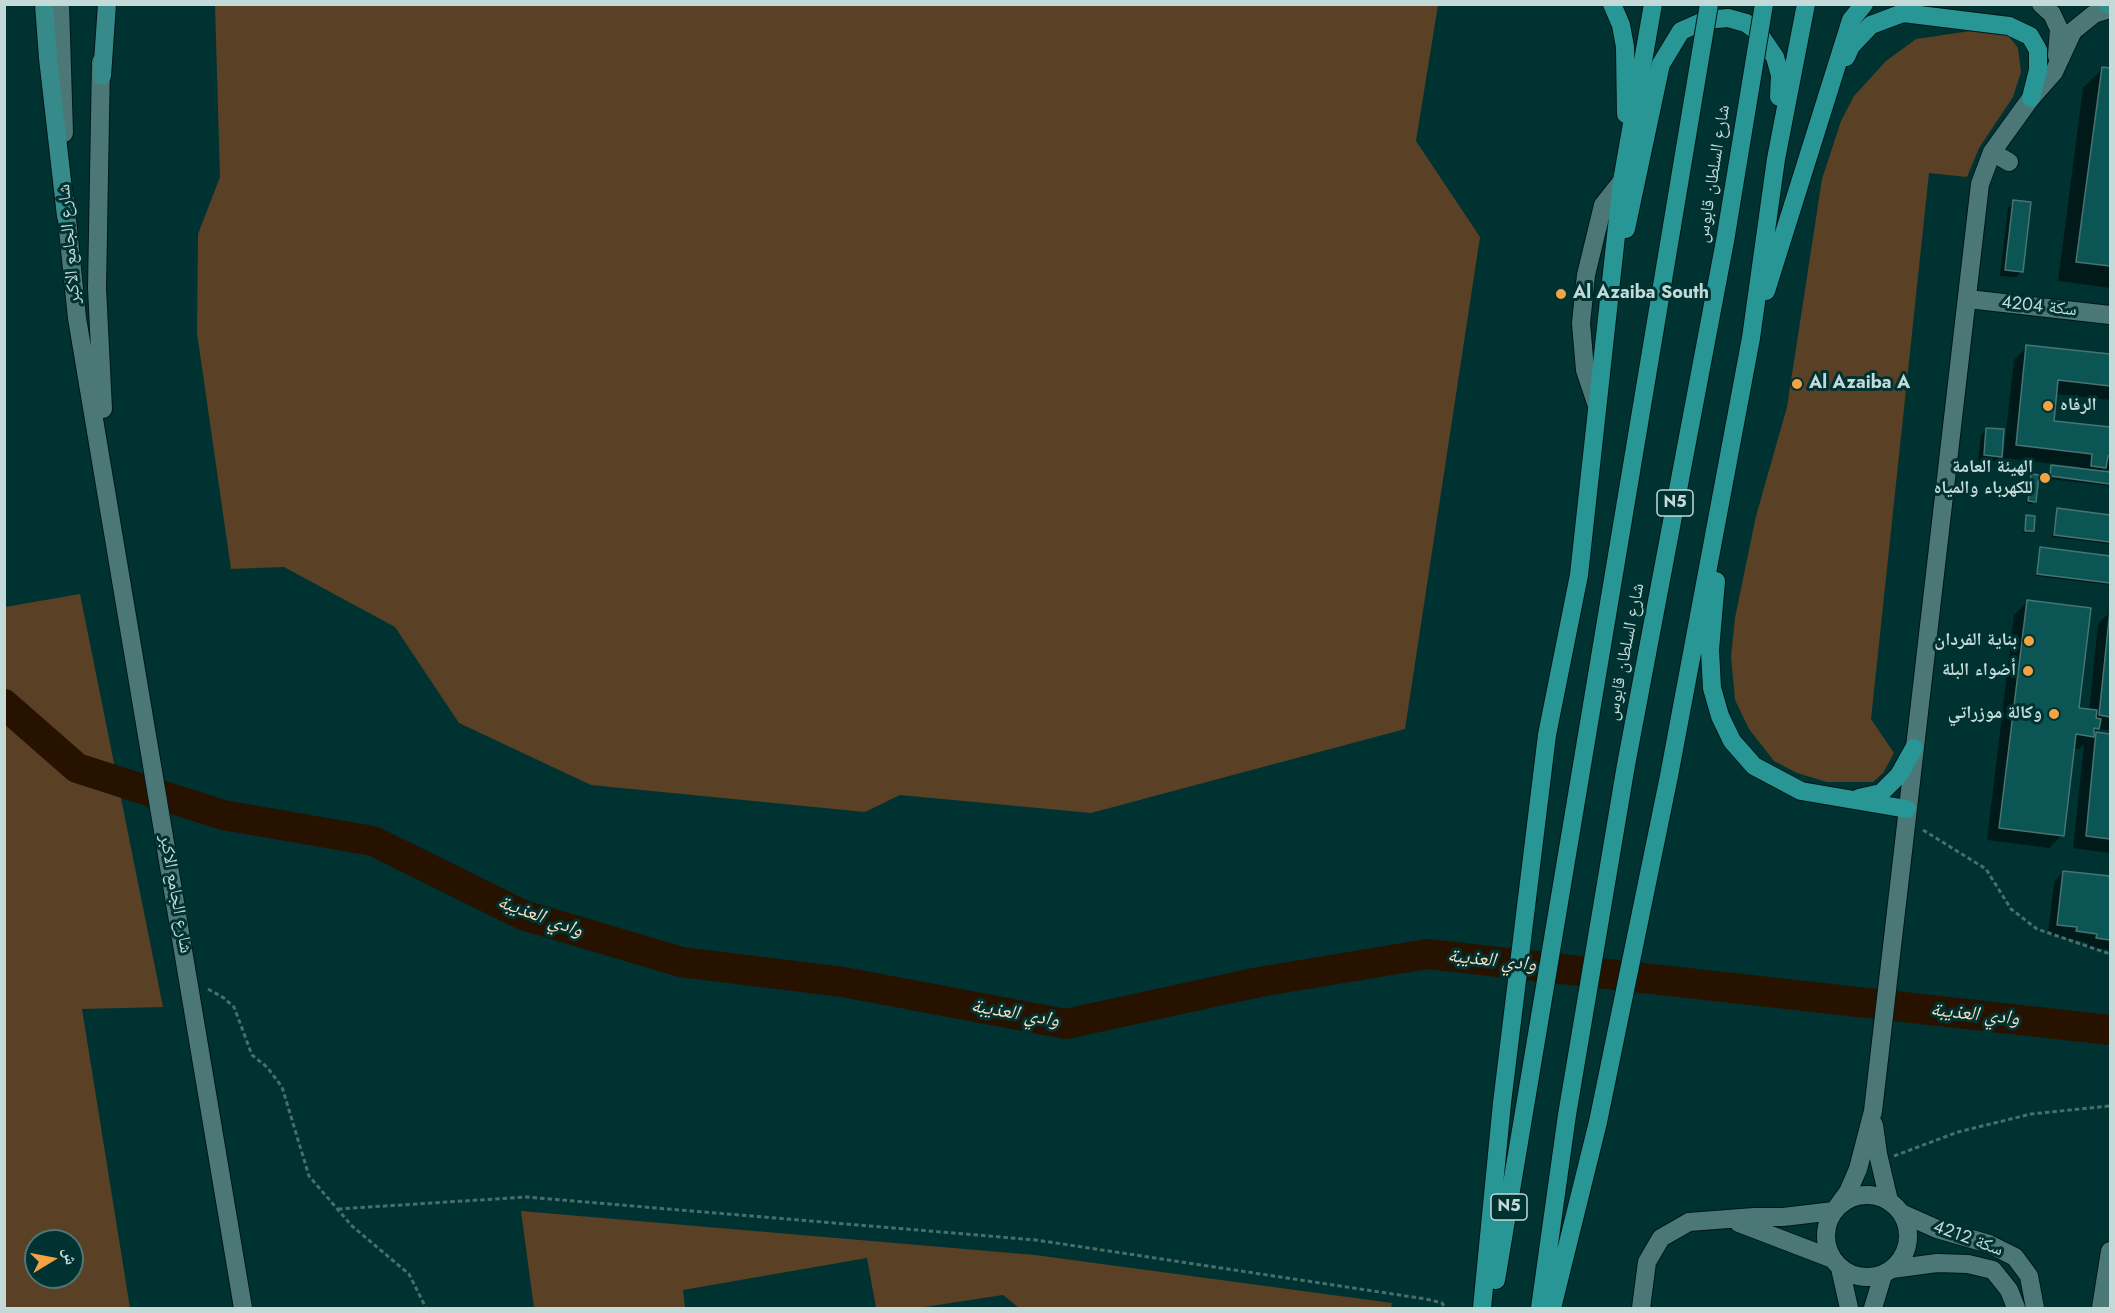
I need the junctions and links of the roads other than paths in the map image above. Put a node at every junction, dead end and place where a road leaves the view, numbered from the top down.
1 (44, 4) edge
2 (60, 4) edge
3 (98, 4) edge
4 (107, 4) edge
5 (1612, 4) edge
6 (1653, 4) edge
7 (1709, 4) edge
8 (1764, 4) edge
9 (1806, 4) edge
10 (1864, 4) edge
11 (2041, 4) edge
12 (2109, 6) edge
13 (2054, 72) junction
14 (102, 76) junction
15 (1830, 88) junction
16 (2031, 98) junction
17 (1628, 143) junction
18 (1992, 152) junction
19 (1776, 159) junction
20 (2009, 162) dead end
21 (1622, 181) junction
22 (66, 216) junction
23 (1612, 268) junction
24 (1968, 298) junction
25 (2110, 315) edge
26 (1751, 338) junction
27 (1596, 403) junction
28 (106, 480) junction
29 (1724, 486) junction
30 (1914, 748) junction
31 (1850, 800) junction
32 (1906, 815) junction
33 (1873, 1111) junction
34 (1895, 1207) junction
35 (1836, 1209) junction
36 (1729, 1220) junction
37 (2110, 1251) edge
38 (1836, 1264) junction
39 (1887, 1272) junction
40 (243, 1308) edge
41 (1482, 1308) edge
42 (1491, 1308) edge
43 (1540, 1308) edge
44 (1552, 1308) edge
45 (1641, 1308) edge
46 (1849, 1308) edge
47 (1872, 1308) edge
48 (2016, 1308) edge
49 (2036, 1308) edge
50 (2101, 1308) edge

1 - 22 main road
2 - 22 street, شارع الجامع الاكبر
3 - 14 street, شارع الجامع الاكبر
4 - 14 main road
5 - 17 highway
6 - 17 highway
7 - 42 highway, شارع السلطان قابوس / N5, bridge
8 - 43 highway, شارع السلطان قابوس / N5, bridge
9 - 19 highway
10 - 15 highway
11 - 13 street
12 - 13 street
13 - 16 street
14 - 28 street, شارع الجامع الاكبر
15 - 16 highway
15 - 26 highway
16 - 18 street
17 - 21 highway
18 - 20 street
18 - 24 street
19 - 23 highway
19 - 26 highway
21 - 23 highway
21 - 27 street
22 - 28 street, شارع الجامع الاكبر
23 - 27 highway
24 - 25 street, سكة 4204
24 - 30 street
26 - 29 highway
27 - 41 highway
28 - 40 street, شارع الجامع الاكبر
29 - 31 highway
29 - 44 highway
30 - 31 highway
30 - 32 street
31 - 32 highway
32 - 33 street
33 - 34 street
33 - 35 street
34 - 35 street
34 - 39 street
34 - 49 street, سكة 4212
35 - 36 street
35 - 38 street
36 - 38 street
36 - 45 street
37 - 50 street
38 - 39 street
38 - 46 street
39 - 47 street
39 - 48 street, سكة 4212

